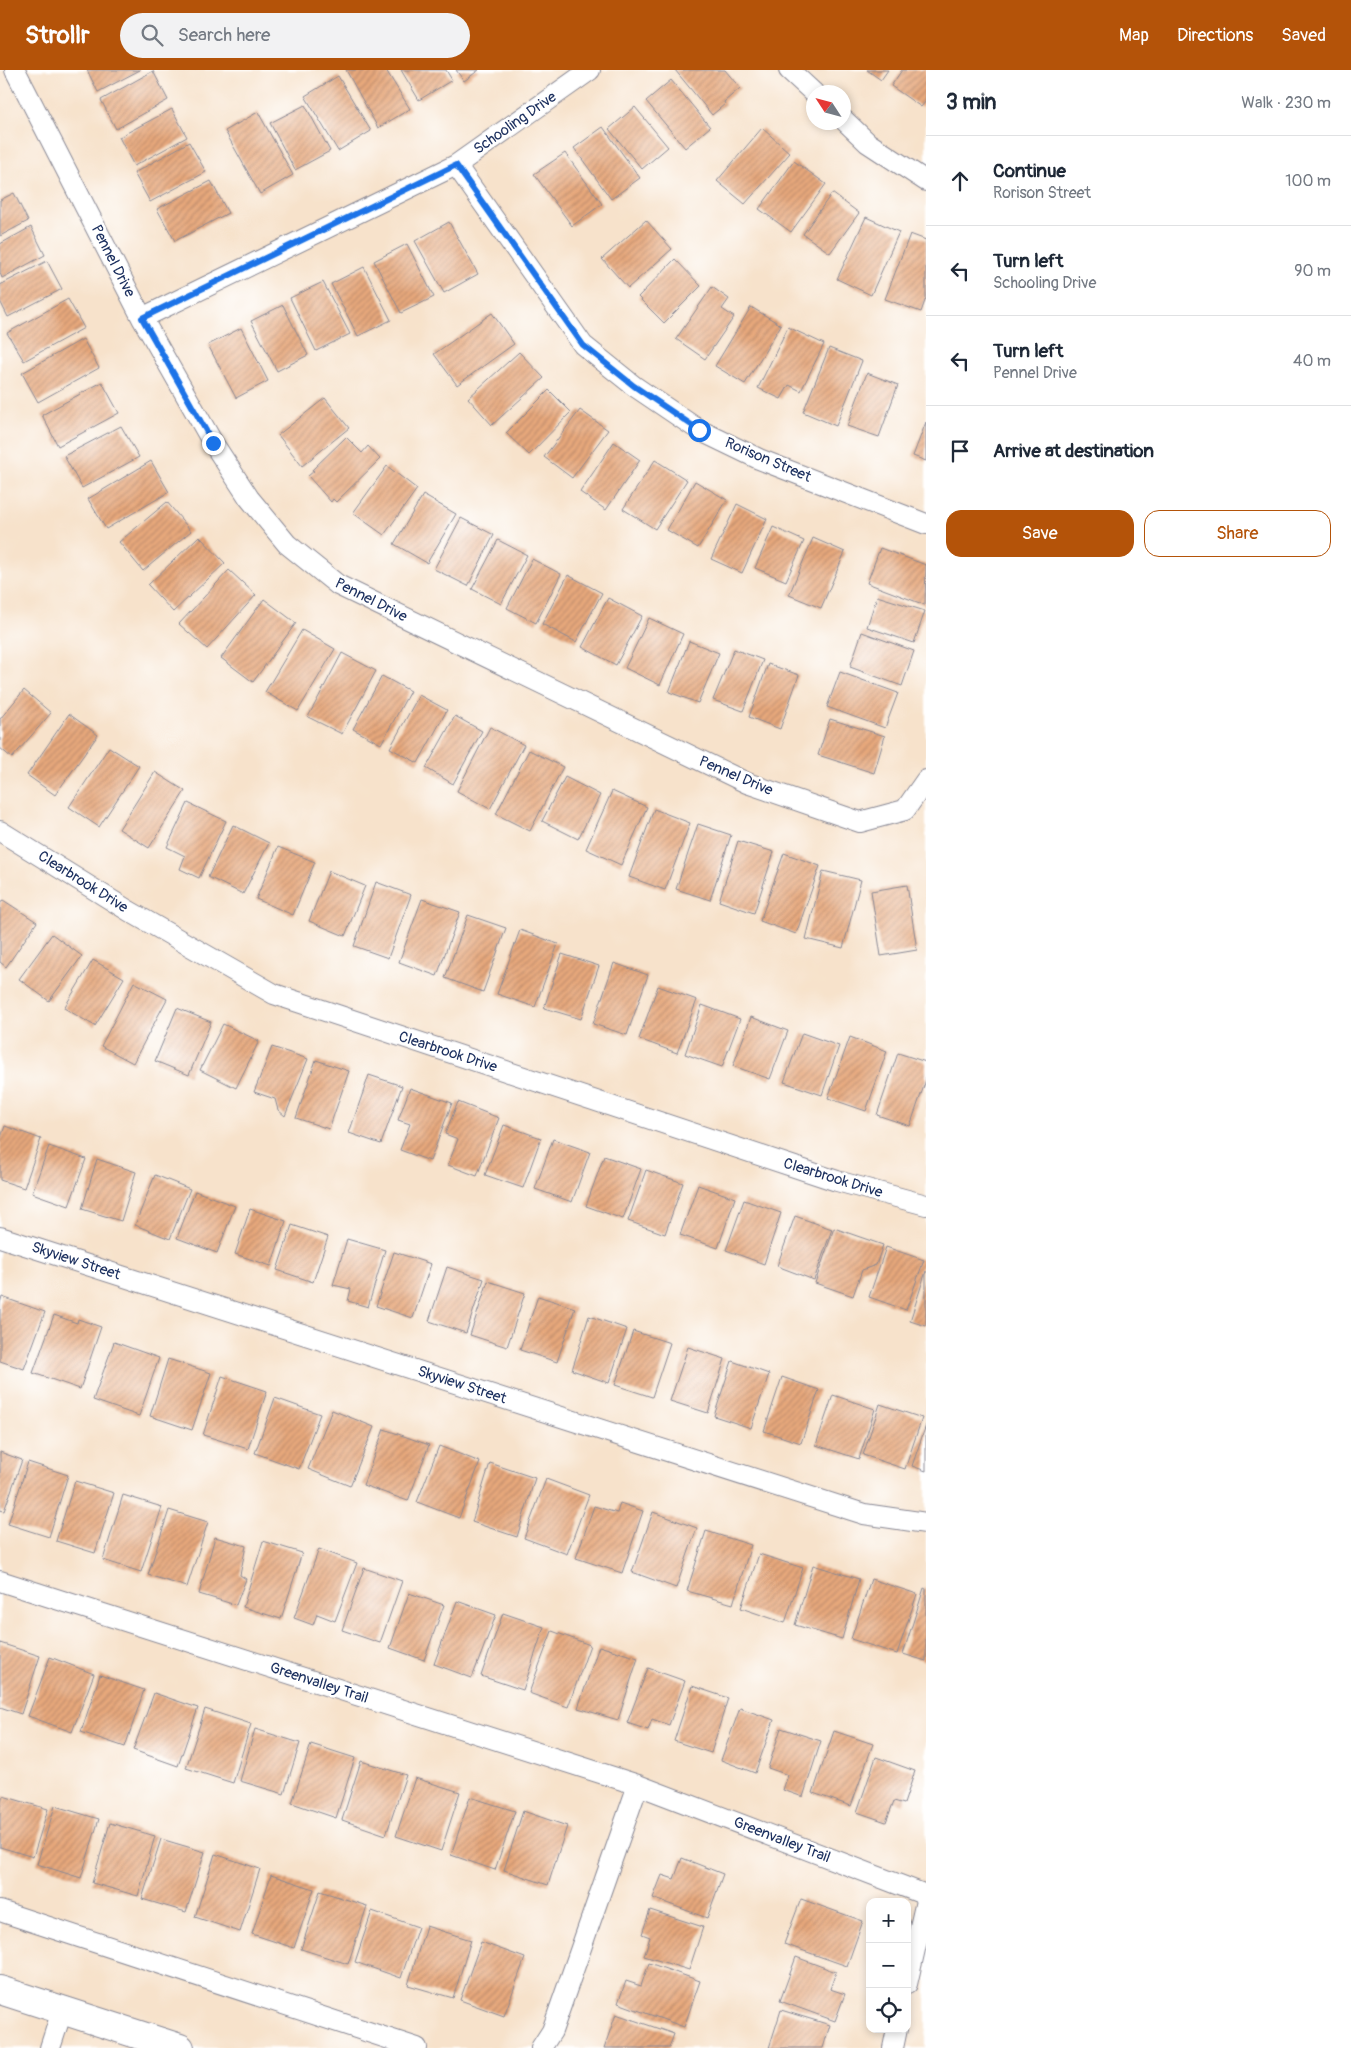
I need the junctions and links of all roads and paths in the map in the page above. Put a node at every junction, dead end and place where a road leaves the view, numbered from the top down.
1 (15, 70) edge
2 (590, 70) edge
3 (789, 70) edge
4 (806, 86) edge
5 (851, 127) edge
6 (456, 165) junction
7 (926, 180) edge
8 (142, 318) junction
9 (926, 524) edge
10 (926, 780) edge
11 (0, 831) edge
12 (926, 1205) edge
13 (0, 1236) edge
14 (926, 1523) edge
15 (0, 1581) edge
16 (638, 1784) junction
17 (926, 1895) edge
18 (926, 1901) edge
19 (0, 1911) edge
20 (911, 1967) edge
21 (0, 1990) edge
22 (62, 2010) junction
23 (896, 2033) edge
24 (50, 2048) edge
25 (180, 2048) edge
26 (417, 2048) edge
27 (541, 2048) edge
28 (893, 2048) edge

1 - 8 street, Pennel Drive
2 - 6 street, Schooling Drive
3 - 4 street
5 - 7 street
6 - 8 street, Schooling Drive
6 - 9 street, Rorison Street
8 - 10 street, Pennel Drive
11 - 12 street, Clearbrook Drive
13 - 14 street, Skyview Street
15 - 16 street, Greenvalley Trail
16 - 17 street, Greenvalley Trail
16 - 27 street
18 - 20 street
19 - 26 street
21 - 22 street
22 - 24 street
22 - 25 street
23 - 28 street

